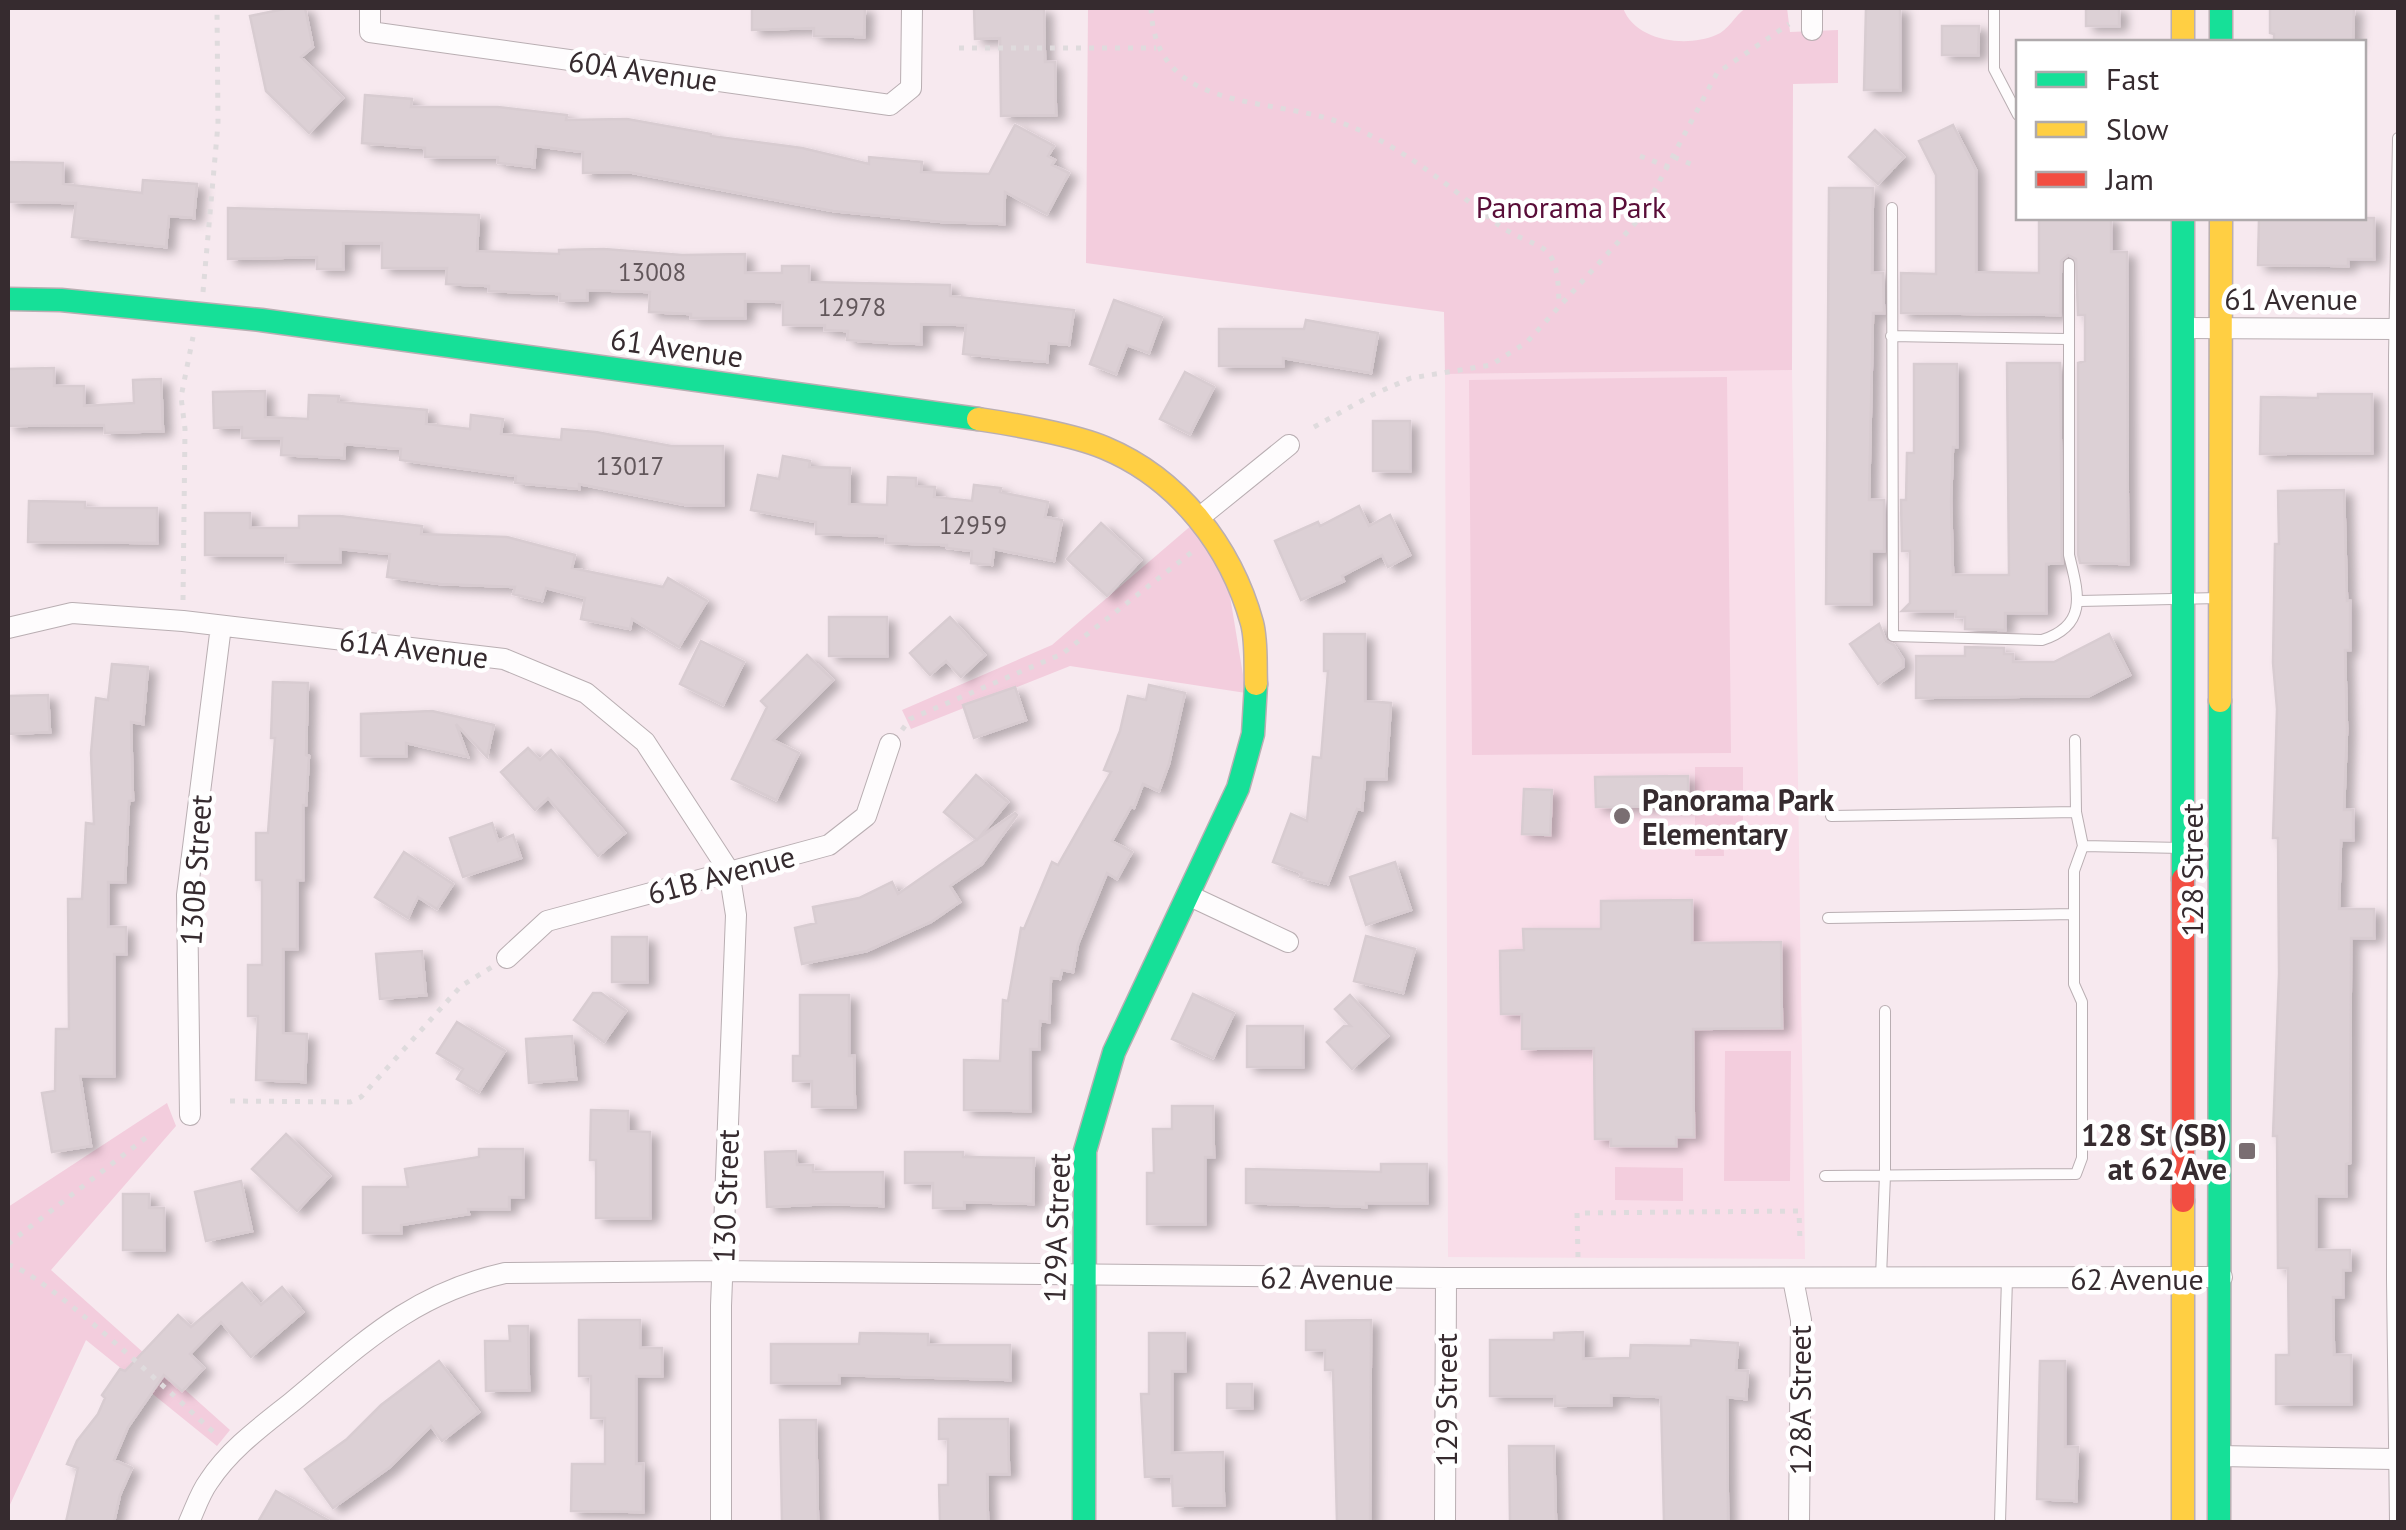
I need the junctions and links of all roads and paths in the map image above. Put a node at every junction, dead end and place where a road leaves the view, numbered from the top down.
1 (217, 8) edge
2 (370, 8) edge
3 (912, 8) edge
4 (1151, 8) edge
5 (1812, 8) edge
6 (1994, 8) edge
7 (2183, 8) edge
8 (2221, 8) edge
9 (1788, 24) dead end
10 (1812, 30) dead end
11 (2183, 40) edge
12 (2221, 40) edge
13 (959, 48) dead end
14 (1158, 48) junction
15 (2016, 111) edge
16 (2398, 138) edge
17 (1640, 156) dead end
18 (1674, 156) junction
19 (1693, 165) dead end
20 (1669, 167) junction
21 (1892, 208) dead end
22 (2183, 220) edge
23 (2222, 220) edge
24 (2070, 264) dead end
25 (8, 299) edge
26 (201, 300) dead end
27 (1559, 308) junction
28 (2183, 328) junction
29 (2222, 328) junction
30 (2396, 328) edge
31 (194, 335) dead end
32 (1891, 336) junction
33 (2067, 339) junction
34 (1314, 427) dead end
35 (1289, 445) dead end
36 (1200, 517) junction
37 (1202, 544) dead end
38 (2221, 598) junction
39 (2184, 599) junction
40 (2080, 600) junction
41 (184, 602) dead end
42 (221, 626) junction
43 (8, 628) edge
44 (2075, 740) dead end
45 (890, 744) joint
46 (2076, 812) junction
47 (1831, 816) dead end
48 (2083, 846) junction
49 (2184, 848) junction
50 (729, 871) junction
51 (1190, 896) junction
52 (2074, 914) junction
53 (1828, 918) dead end
54 (1288, 942) dead end
55 (507, 958) joint
56 (1885, 1012) dead end
57 (230, 1101) dead end
58 (190, 1115) dead end
59 (152, 1133) dead end
60 (1885, 1175) junction
61 (1825, 1176) dead end
62 (1800, 1241) dead end
63 (8, 1244) edge
64 (1578, 1260) dead end
65 (8, 1265) edge
66 (722, 1271) junction
67 (1083, 1275) junction
68 (2182, 1277) junction
69 (2222, 1277) junction
70 (1446, 1278) junction
71 (1881, 1278) junction
72 (2006, 1278) junction
73 (1793, 1279) junction
74 (221, 1438) dead end
75 (2219, 1456) junction
76 (2394, 1459) junction
77 (189, 1522) edge
78 (721, 1522) edge
79 (1084, 1522) edge
80 (1445, 1522) edge
81 (1799, 1522) edge
82 (2000, 1522) edge
83 (2183, 1522) edge
84 (2219, 1522) edge
85 (2395, 1522) edge

1 - 26 path
2 - 3 street, 60A Avenue
4 - 14 path
5 - 10 street
6 - 15 lane
7 - 11 main road
8 - 12 main road
9 - 18 path
13 - 14 path
14 - 27 path
16 - 30 lane
17 - 20 path
18 - 19 path
18 - 20 path
20 - 27 path
21 - 32 lane
22 - 28 main road, 128 Street
23 - 29 main road, 128 Street
24 - 33 lane
25 - 36 main road, 61 Avenue
27 - 34 path
28 - 29 street, 61 Avenue
28 - 39 main road, 128 Street
29 - 30 street, 61 Avenue
29 - 38 main road, 128 Street
30 - 76 lane
31 - 41 path
32 - 33 lane
32 - 40 lane
33 - 40 lane
35 - 36 street
36 - 51 main road, 129A Street
37 - 45 path
38 - 39 lane
38 - 69 main road, 128 Street
39 - 40 lane
39 - 49 main road, 128 Street
42 - 43 street, 61A Avenue
42 - 50 street, 61A Avenue
42 - 58 street, 130B Street
44 - 46 lane
45 - 50 street, 61B Avenue
46 - 47 lane
46 - 48 lane
48 - 49 lane
48 - 52 lane
49 - 68 main road, 128 Street
50 - 55 street, 61B Avenue
50 - 66 street, 130 Street
51 - 54 street
51 - 67 main road, 129A Street
52 - 53 lane
52 - 60 lane
55 - 57 path
56 - 60 lane
59 - 63 path
60 - 61 lane
60 - 71 lane
62 - 64 path
65 - 74 path
66 - 67 street, 62 Avenue
66 - 77 street, 62 Avenue
66 - 78 street, 130 Street
67 - 70 street, 62 Avenue
67 - 79 main road, 129A Street
68 - 69 street, 62 Avenue
68 - 72 street, 62 Avenue
68 - 83 main road, 128 Street
69 - 75 main road, 128 Street
70 - 73 street, 62 Avenue
70 - 80 street, 129 Street
71 - 72 street, 62 Avenue
71 - 73 street, 62 Avenue
72 - 82 lane
73 - 81 street, 128A Street
75 - 76 street
75 - 84 main road, 128 Street
76 - 85 lane

